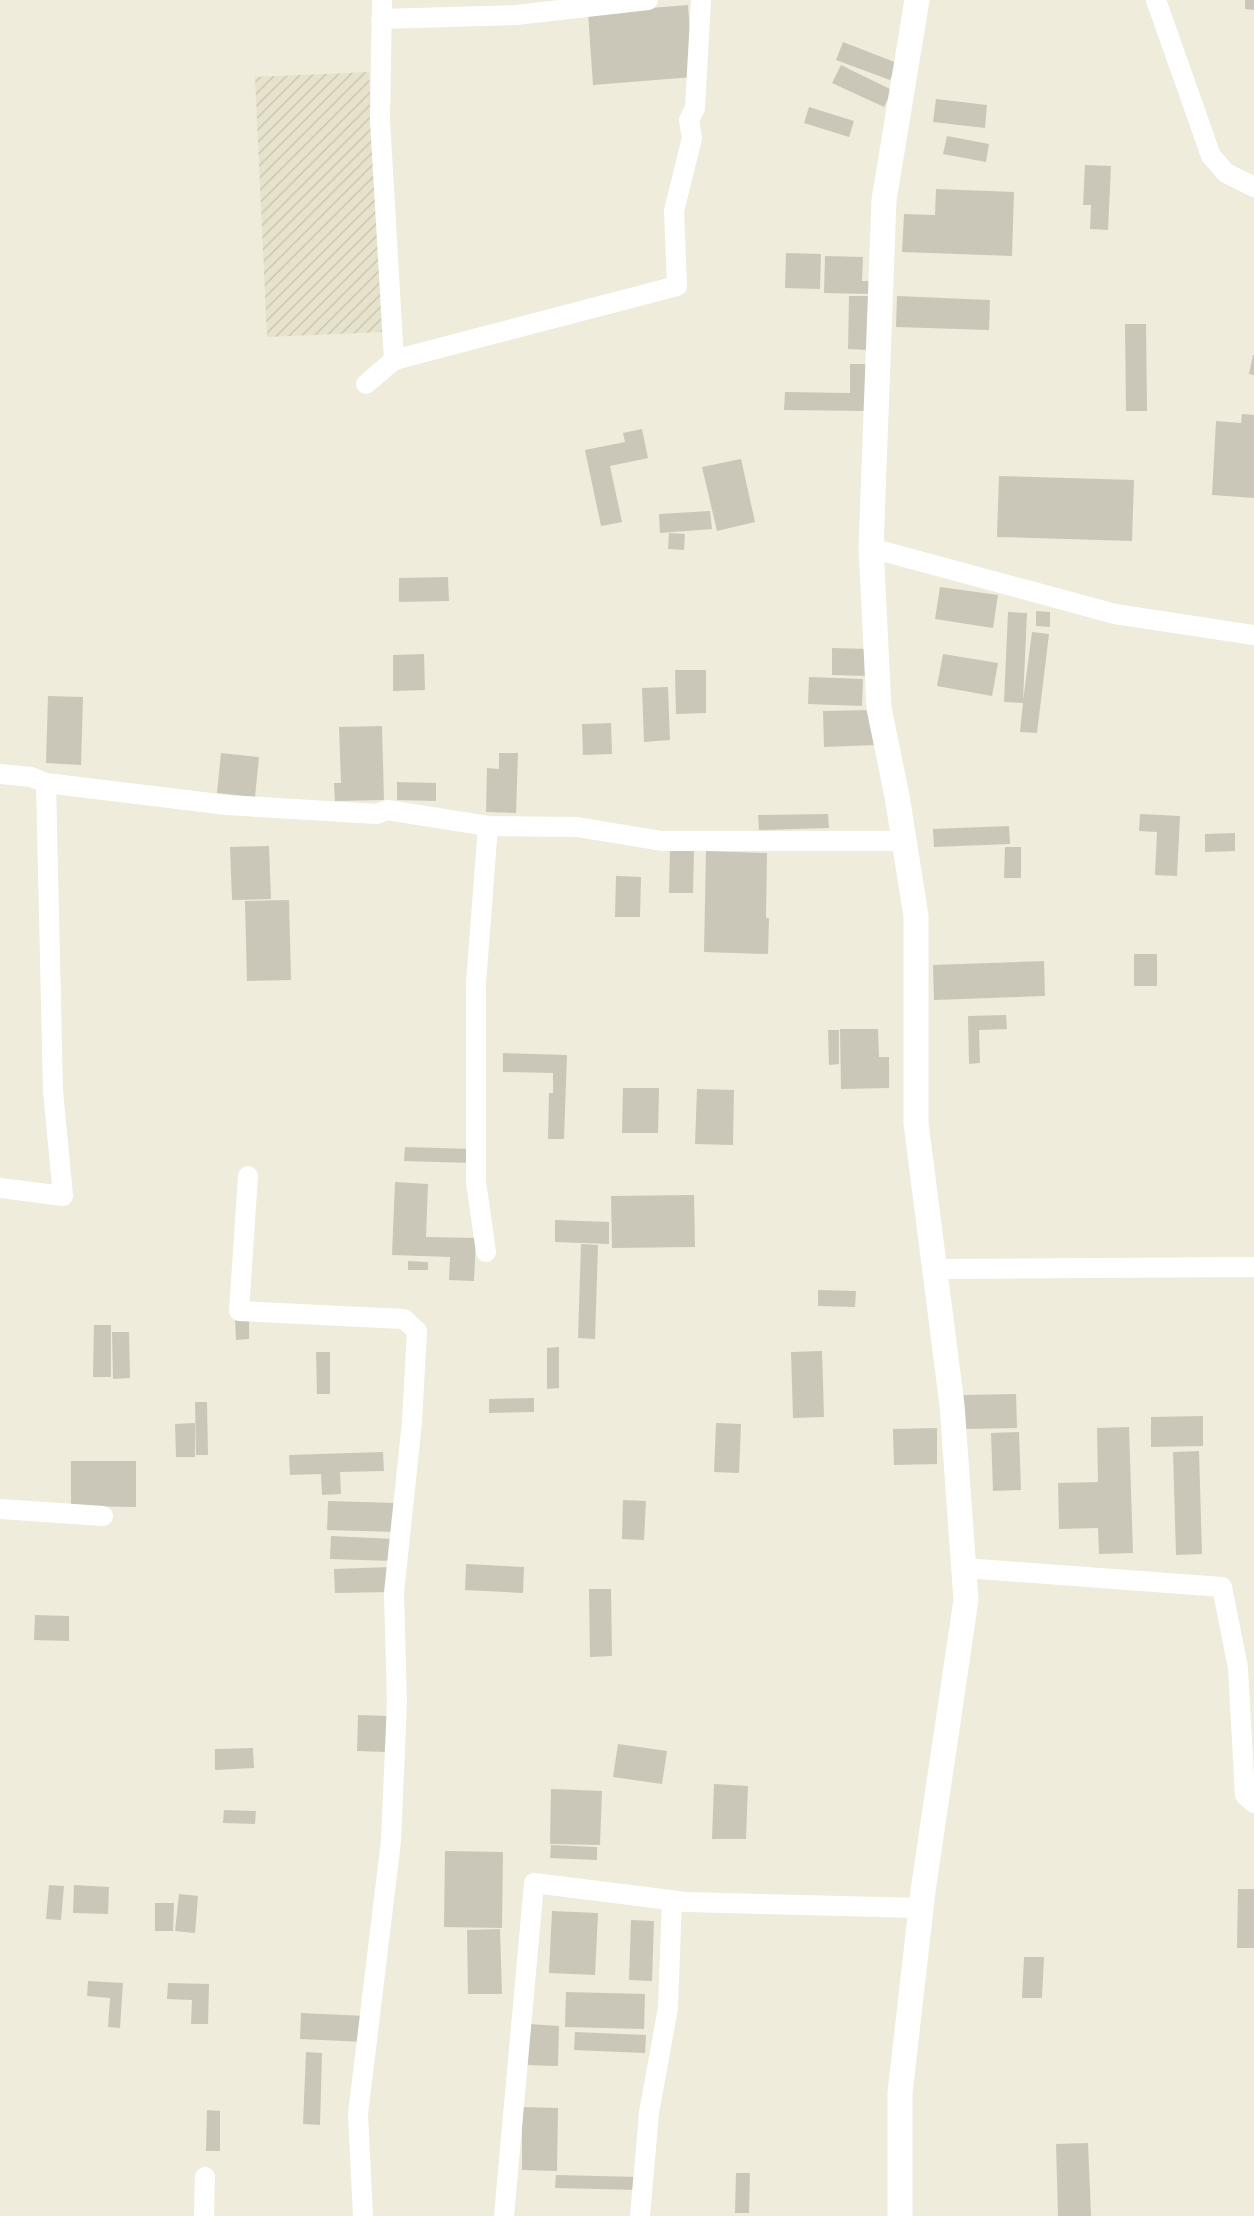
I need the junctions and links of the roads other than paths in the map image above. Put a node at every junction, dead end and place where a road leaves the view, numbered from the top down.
1 (648, 0) edge
2 (701, 0) edge
3 (917, 0) edge
4 (1156, 0) edge
5 (382, 10) edge
6 (1254, 187) edge
7 (394, 360) junction
8 (366, 384) dead end
9 (871, 548) junction
10 (1254, 635) edge
11 (0, 774) edge
12 (46, 783) junction
13 (488, 826) junction
14 (904, 841) junction
15 (248, 1176) dead end
16 (0, 1188) edge
17 (486, 1252) dead end
18 (1254, 1267) edge
19 (935, 1269) junction
20 (0, 1509) edge
21 (103, 1516) dead end
22 (964, 1568) junction
23 (1254, 1803) edge
24 (672, 1900) junction
25 (921, 1908) junction
26 (206, 2177) dead end
27 (204, 2216) edge
28 (363, 2216) edge
29 (504, 2216) edge
30 (640, 2216) edge
31 (900, 2216) edge

1 - 5 street
2 - 7 street
3 - 9 street
4 - 6 street
5 - 7 street
7 - 8 street
9 - 10 street
9 - 14 street
11 - 12 street
12 - 13 street
12 - 16 street
13 - 14 street
13 - 17 street
14 - 19 street
15 - 28 street
18 - 19 street
19 - 22 street
20 - 21 street
22 - 23 street
22 - 25 street
24 - 25 street
24 - 29 street
24 - 30 street
25 - 31 street
26 - 27 street

